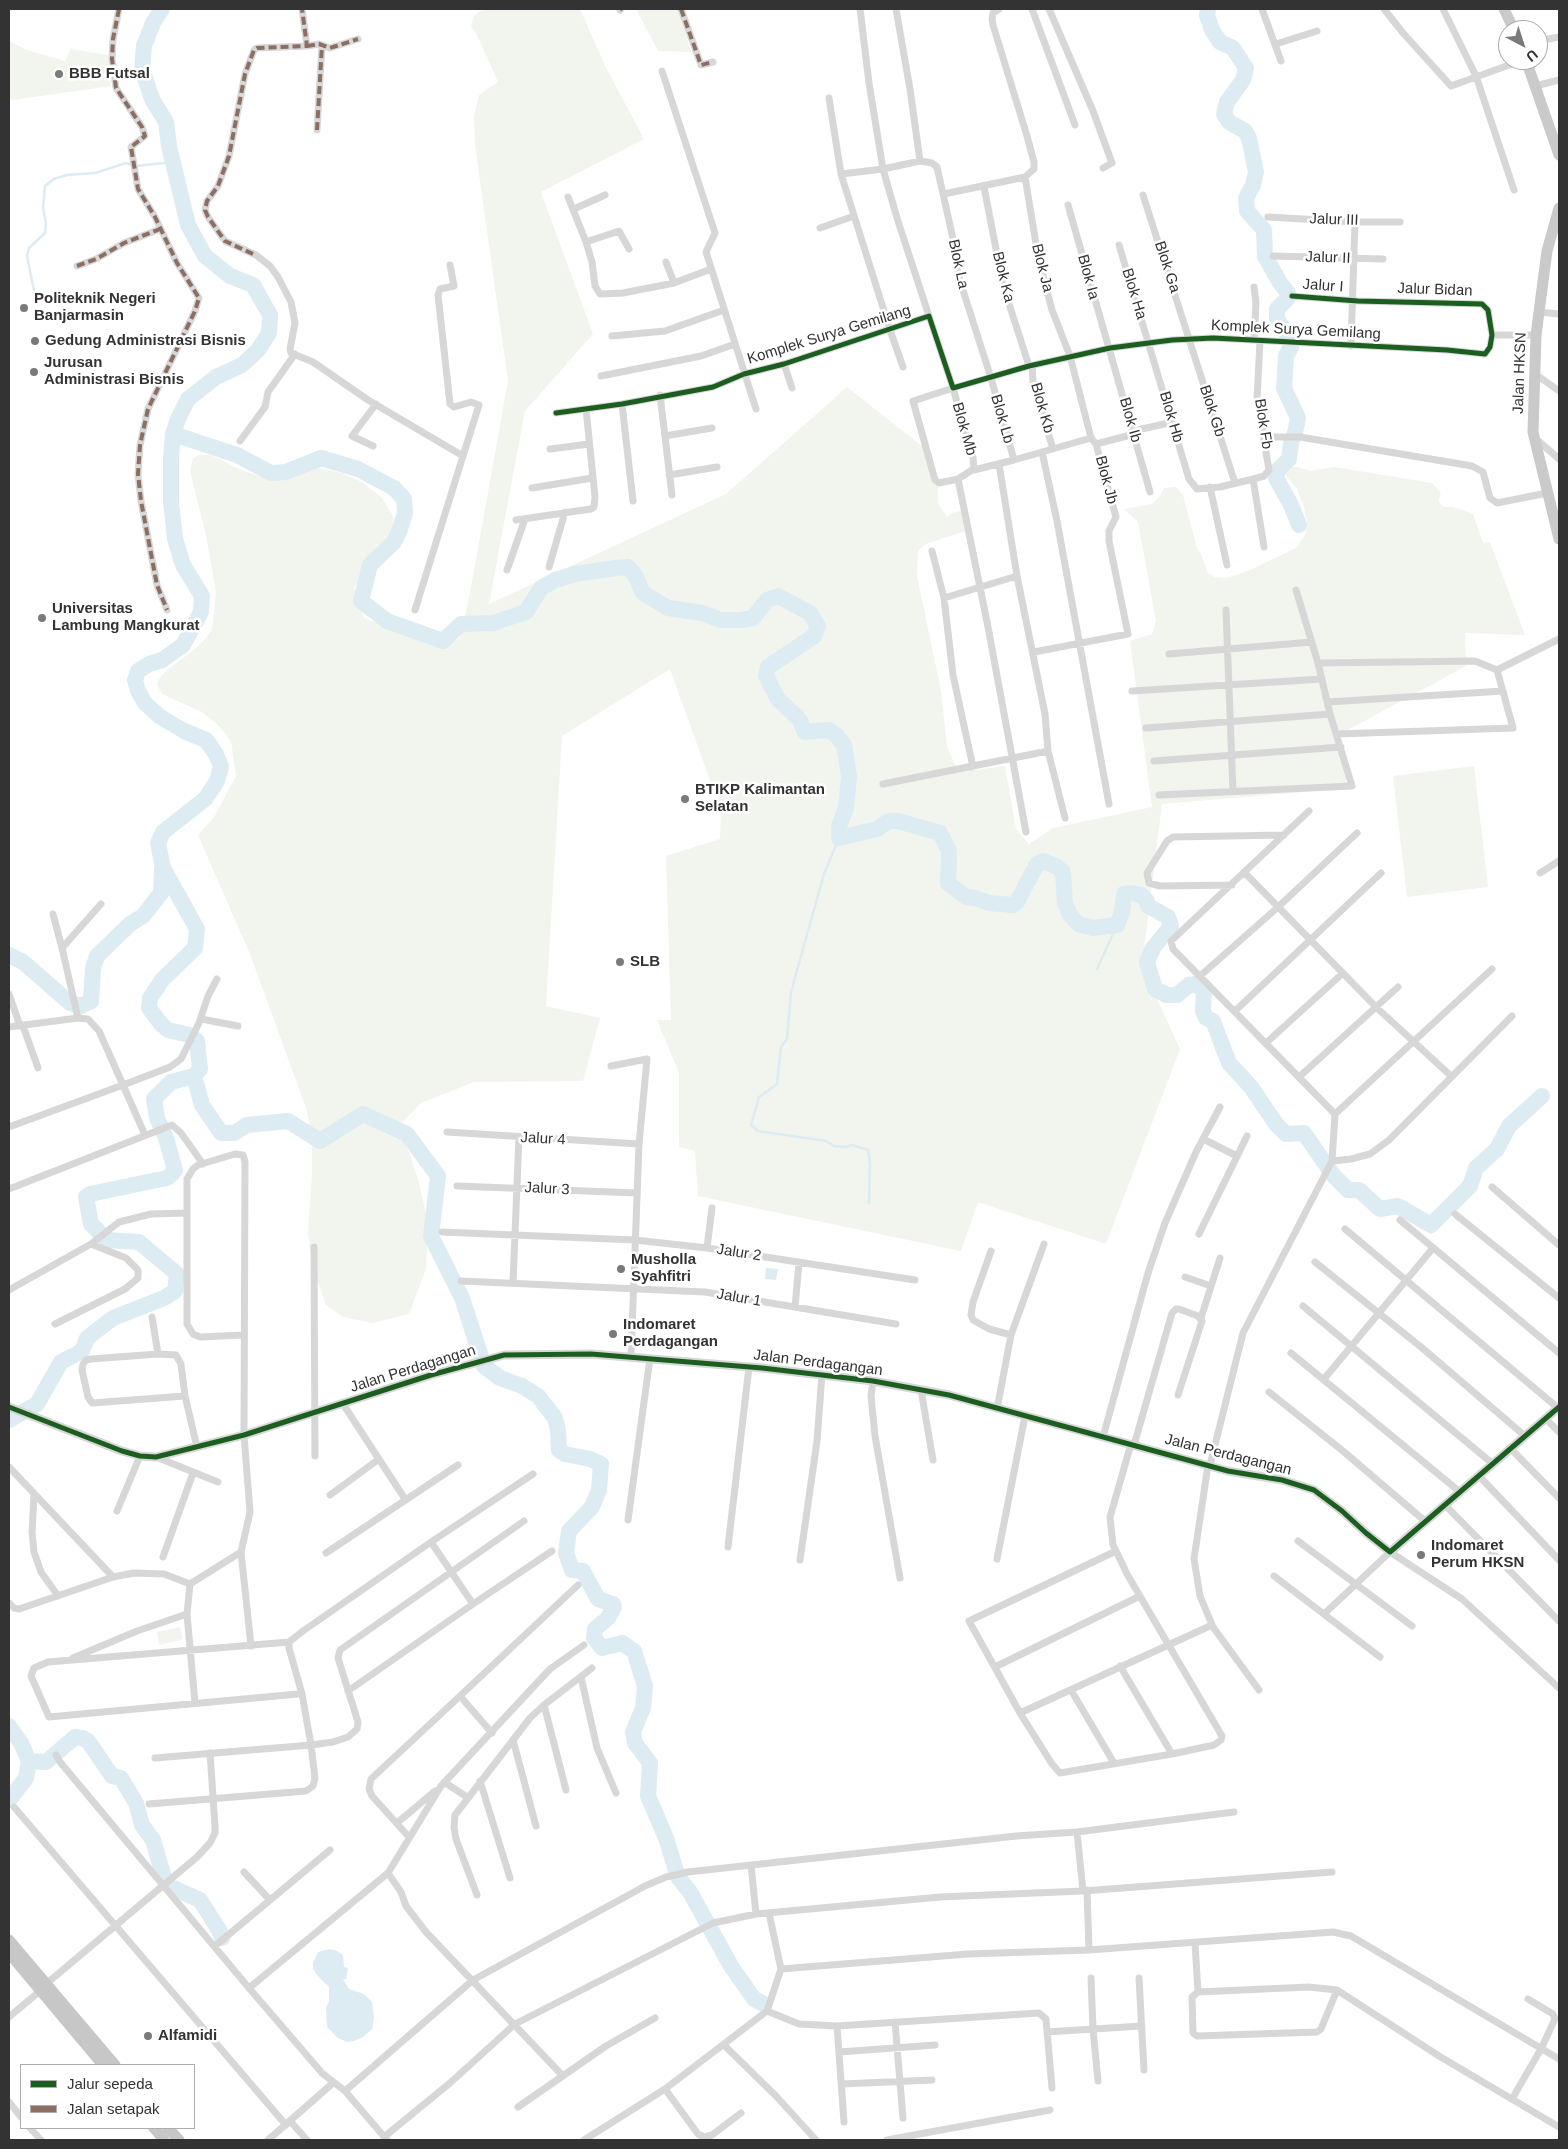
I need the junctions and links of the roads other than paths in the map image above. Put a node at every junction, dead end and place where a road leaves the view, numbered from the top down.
1 (119, 9) edge
2 (302, 9) edge
3 (681, 9) edge
4 (860, 9) edge
5 (896, 9) edge
6 (999, 9) edge
7 (1032, 9) edge
8 (1049, 9) edge
9 (1264, 9) edge
10 (1384, 9) edge
11 (1443, 9) edge
12 (1317, 31) dead end
13 (358, 39) dead end
14 (1276, 44) junction
15 (322, 45) junction
16 (307, 46) junction
17 (713, 62) dead end
18 (1281, 62) dead end
19 (1498, 69) edge
20 (662, 70) dead end
21 (1529, 70) edge
22 (1476, 76) junction
23 (1559, 80) edge
24 (1535, 86) junction
25 (829, 98) dead end
26 (1075, 125) dead end
27 (317, 130) dead end
28 (1559, 155) edge
29 (920, 161) junction
30 (1103, 168) dead end
31 (883, 169) junction
32 (841, 174) junction
33 (1025, 177) junction
34 (984, 187) junction
35 (1514, 190) dead end
36 (944, 194) junction
37 (604, 195) dead end
38 (1144, 195) dead end
39 (568, 196) dead end
40 (1068, 205) dead end
41 (1559, 208) edge
42 (574, 209) junction
43 (854, 216) junction
44 (1268, 217) dead end
45 (1355, 222) junction
46 (1400, 222) dead end
47 (820, 228) dead end
48 (160, 229) junction
49 (586, 242) junction
50 (1119, 245) dead end
51 (629, 249) dead end
52 (1273, 256) dead end
53 (1353, 258) junction
54 (1383, 258) dead end
55 (666, 262) dead end
56 (450, 265) dead end
57 (77, 266) dead end
58 (710, 269) junction
59 (674, 283) junction
60 (1254, 287) dead end
61 (1292, 296) dead end
62 (1353, 300) junction
63 (724, 310) junction
64 (1538, 312) junction
65 (1559, 314) edge
66 (929, 316) junction
67 (890, 330) junction
68 (1492, 335) junction
69 (1536, 335) junction
70 (612, 336) dead end
71 (1189, 339) junction
72 (1257, 340) junction
73 (1150, 343) junction
74 (734, 344) junction
75 (1351, 346) junction
76 (1110, 348) junction
77 (295, 354) junction
78 (1070, 356) junction
79 (784, 364) junction
80 (1030, 366) junction
81 (903, 367) dead end
82 (744, 374) junction
83 (1534, 374) junction
84 (601, 376) dead end
85 (991, 378) junction
86 (792, 388) dead end
87 (953, 388) junction
88 (1559, 391) edge
89 (660, 396) junction
90 (376, 404) junction
91 (622, 404) junction
92 (586, 409) junction
93 (756, 409) dead end
94 (556, 413) dead end
95 (1173, 422) junction
96 (712, 428) dead end
97 (1133, 431) junction
98 (665, 436) junction
99 (1264, 437) junction
100 (1534, 438) junction
101 (240, 440) dead end
102 (1093, 441) junction
103 (590, 444) junction
104 (373, 446) dead end
105 (1053, 449) junction
106 (550, 450) dead end
107 (1042, 452) junction
108 (463, 456) junction
109 (1559, 459) edge
110 (1014, 460) junction
111 (999, 464) junction
112 (717, 467) dead end
113 (974, 470) junction
114 (669, 475) junction
115 (592, 478) junction
116 (958, 479) junction
117 (1253, 479) junction
118 (1235, 483) junction
119 (1210, 487) junction
120 (532, 488) dead end
121 (1150, 492) dead end
122 (1546, 493) junction
123 (672, 495) dead end
124 (633, 502) dead end
125 (565, 512) junction
126 (525, 519) junction
127 (516, 520) dead end
128 (1559, 539) edge
129 (1264, 547) dead end
130 (932, 551) dead end
131 (1227, 565) dead end
132 (549, 567) dead end
133 (508, 570) dead end
134 (1017, 576) junction
135 (979, 587) junction
136 (1296, 590) dead end
137 (944, 598) junction
138 (166, 610) dead end
139 (415, 610) dead end
140 (1226, 610) dead end
141 (1559, 639) edge
142 (1312, 642) junction
143 (1080, 644) junction
144 (1227, 650) junction
145 (1034, 652) junction
146 (1169, 654) dead end
147 (1318, 663) junction
148 (1497, 670) junction
149 (1322, 679) junction
150 (1230, 685) junction
151 (1132, 691) dead end
152 (1503, 691) junction
153 (1328, 702) junction
154 (1330, 714) junction
155 (1232, 722) junction
156 (1146, 728) dead end
157 (1337, 734) junction
158 (1341, 747) junction
159 (1048, 751) junction
160 (1232, 755) junction
161 (1011, 758) junction
162 (1154, 761) dead end
163 (972, 767) junction
164 (884, 784) dead end
165 (1233, 791) junction
166 (1159, 795) dead end
167 (1109, 804) dead end
168 (1309, 811) dead end
169 (1065, 818) dead end
170 (1026, 832) dead end
171 (1357, 833) dead end
172 (1284, 835) junction
173 (1559, 861) edge
174 (1244, 872) junction
175 (1381, 873) dead end
176 (1540, 873) dead end
177 (1232, 885) junction
178 (101, 904) dead end
179 (1277, 908) junction
180 (52, 914) dead end
181 (1310, 940) junction
182 (62, 948) junction
183 (1492, 969) dead end
184 (1343, 973) junction
185 (1200, 976) junction
186 (217, 979) dead end
187 (1398, 987) dead end
188 (9, 994) edge
189 (1376, 1008) junction
190 (1235, 1011) junction
191 (1512, 1016) dead end
192 (78, 1018) junction
193 (200, 1021) junction
194 (21, 1026) junction
195 (238, 1026) dead end
196 (9, 1027) edge
197 (1266, 1043) junction
198 (1413, 1043) junction
199 (611, 1066) dead end
200 (38, 1068) dead end
201 (1451, 1076) junction
202 (1299, 1077) junction
203 (123, 1085) junction
204 (1220, 1107) dead end
205 (1335, 1114) junction
206 (9, 1127) edge
207 (447, 1132) dead end
208 (145, 1135) junction
209 (1247, 1136) dead end
210 (519, 1137) junction
211 (1203, 1139) junction
212 (639, 1144) junction
213 (1236, 1156) junction
214 (1331, 1163) junction
215 (203, 1164) junction
216 (457, 1186) dead end
217 (1492, 1187) dead end
218 (517, 1188) junction
219 (9, 1189) edge
220 (636, 1193) junction
221 (712, 1208) dead end
222 (187, 1213) junction
223 (1455, 1214) dead end
224 (1400, 1220) dead end
225 (1345, 1230) dead end
226 (442, 1232) dead end
227 (515, 1234) junction
228 (1199, 1234) dead end
229 (635, 1240) junction
230 (93, 1242) junction
231 (1044, 1244) dead end
232 (1559, 1244) edge
233 (314, 1247) dead end
234 (707, 1248) junction
235 (1433, 1248) junction
236 (991, 1251) dead end
237 (1220, 1258) dead end
238 (799, 1262) junction
239 (1315, 1262) dead end
240 (1185, 1277) dead end
241 (915, 1280) dead end
242 (1406, 1280) junction
243 (461, 1281) dead end
244 (513, 1282) junction
245 (1211, 1286) junction
246 (634, 1289) junction
247 (9, 1290) edge
248 (1559, 1298) edge
249 (1303, 1306) dead end
250 (795, 1307) junction
251 (1379, 1313) junction
252 (152, 1317) dead end
253 (1201, 1318) junction
254 (55, 1324) dead end
255 (896, 1324) dead end
256 (244, 1335) junction
257 (1011, 1335) junction
258 (1352, 1345) junction
259 (1292, 1353) dead end
260 (1559, 1353) edge
261 (158, 1354) junction
262 (631, 1357) junction
263 (650, 1358) junction
264 (749, 1367) junction
265 (822, 1374) junction
266 (1324, 1380) junction
267 (873, 1381) junction
268 (921, 1390) junction
269 (1269, 1392) dead end
270 (1178, 1395) dead end
271 (185, 1396) junction
272 (343, 1404) junction
273 (10, 1408) edge
274 (1559, 1408) edge
275 (997, 1409) junction
276 (314, 1413) junction
277 (1025, 1416) junction
278 (1546, 1419) junction
279 (1559, 1432) edge
280 (244, 1435) junction
281 (1102, 1436) junction
282 (1525, 1436) junction
283 (1132, 1444) junction
284 (197, 1447) junction
285 (1510, 1449) junction
286 (140, 1456) junction
287 (315, 1456) dead end
288 (156, 1457) junction
289 (379, 1459) junction
290 (933, 1460) dead end
291 (1493, 1464) junction
292 (458, 1465) dead end
293 (1209, 1465) junction
294 (9, 1468) edge
295 (193, 1473) junction
296 (533, 1474) dead end
297 (1479, 1476) junction
298 (218, 1482) dead end
299 (1460, 1492) junction
300 (330, 1494) dead end
301 (34, 1495) junction
302 (1559, 1498) edge
303 (405, 1499) junction
304 (1445, 1505) junction
305 (117, 1511) dead end
306 (628, 1520) dead end
307 (524, 1521) dead end
308 (1426, 1522) junction
309 (1298, 1541) dead end
310 (431, 1542) junction
311 (728, 1547) dead end
312 (552, 1551) dead end
313 (1116, 1551) junction
314 (241, 1552) junction
315 (1390, 1552) junction
316 (326, 1553) dead end
317 (163, 1557) dead end
318 (997, 1559) dead end
319 (800, 1560) dead end
320 (1559, 1560) edge
321 (452, 1571) junction
322 (1274, 1576) dead end
323 (113, 1577) junction
324 (900, 1578) dead end
325 (190, 1584) junction
326 (578, 1584) dead end
327 (1356, 1584) junction
328 (58, 1596) junction
329 (1140, 1596) junction
330 (9, 1603) edge
331 (473, 1604) junction
332 (187, 1614) junction
333 (1324, 1614) junction
334 (1559, 1621) edge
335 (1212, 1625) junction
336 (1412, 1626) dead end
337 (289, 1642) junction
338 (584, 1645) dead end
339 (1167, 1645) junction
340 (251, 1646) junction
341 (190, 1650) junction
342 (1380, 1657) dead end
343 (66, 1660) junction
344 (1120, 1666) junction
345 (995, 1667) junction
346 (592, 1668) dead end
347 (581, 1677) junction
348 (1559, 1688) edge
349 (1070, 1690) junction
350 (1259, 1690) dead end
351 (348, 1691) junction
352 (298, 1694) dead end
353 (460, 1696) junction
354 (195, 1702) junction
355 (544, 1705) junction
356 (1020, 1713) junction
357 (492, 1733) junction
358 (512, 1740) junction
359 (311, 1745) junction
360 (210, 1753) junction
361 (1172, 1754) junction
362 (56, 1755) dead end
363 (155, 1758) dead end
364 (1114, 1763) junction
365 (480, 1781) junction
366 (443, 1784) junction
367 (566, 1790) dead end
368 (616, 1793) dead end
369 (467, 1797) junction
370 (214, 1798) junction
371 (149, 1804) dead end
372 (14, 1807) dead end
373 (1234, 1812) dead end
374 (397, 1823) junction
375 (536, 1826) dead end
376 (1077, 1832) junction
377 (409, 1837) junction
378 (330, 1850) dead end
379 (750, 1865) junction
380 (244, 1872) dead end
381 (1332, 1872) dead end
382 (388, 1873) junction
383 (510, 1878) dead end
384 (163, 1886) junction
385 (1085, 1891) junction
386 (476, 1895) dead end
387 (270, 1900) junction
388 (769, 1913) junction
389 (756, 1914) junction
390 (114, 1926) junction
391 (9, 1940) edge
392 (1195, 1943) junction
393 (215, 1946) junction
394 (1089, 1950) junction
395 (9, 1953) edge
396 (781, 1969) junction
397 (1091, 1978) dead end
398 (1139, 1978) dead end
399 (474, 1980) junction
400 (43, 1988) junction
401 (249, 1988) junction
402 (1338, 1990) junction
403 (1198, 1992) junction
404 (1528, 1999) dead end
405 (767, 2009) junction
406 (9, 2017) edge
407 (655, 2018) dead end
408 (895, 2022) junction
409 (515, 2024) junction
410 (837, 2026) junction
411 (1141, 2026) junction
412 (1093, 2029) junction
413 (1047, 2032) junction
414 (724, 2045) junction
415 (935, 2045) dead end
416 (897, 2048) junction
417 (1541, 2049) junction
418 (97, 2051) junction
419 (839, 2052) junction
420 (1559, 2059) edge
421 (103, 2064) edge
422 (114, 2064) edge
423 (1144, 2070) dead end
424 (562, 2075) junction
425 (932, 2080) dead end
426 (1098, 2081) dead end
427 (900, 2082) junction
428 (333, 2083) junction
429 (842, 2084) junction
430 (1052, 2088) dead end
431 (665, 2089) junction
432 (345, 2091) junction
433 (1512, 2099) junction
434 (9, 2102) edge
435 (518, 2107) dead end
436 (1050, 2110) dead end
437 (741, 2114) dead end
438 (20, 2116) edge
439 (903, 2118) dead end
440 (844, 2122) dead end
441 (288, 2123) junction
442 (1559, 2127) edge
443 (31, 2129) edge
444 (162, 2132) edge
445 (385, 2139) edge
446 (40, 2140) edge
447 (179, 2140) edge
448 (268, 2140) edge
449 (307, 2140) edge
450 (584, 2140) edge
451 (816, 2140) edge
452 (887, 2140) edge

1 - 48 street
2 - 16 street
3 - 17 street
4 - 31 street
5 - 29 street
6 - 33 street
7 - 26 street
8 - 30 street
9 - 14 street
10 - 22 street
11 - 22 street
12 - 14 street
13 - 15 street
14 - 18 street
15 - 16 street
15 - 27 street
16 - 77 street
19 - 22 street
20 - 58 street
21 - 24 main road
22 - 35 street
23 - 24 street
24 - 28 main road
25 - 32 street
29 - 31 street
29 - 36 street, Blok La
31 - 32 street
31 - 66 street
32 - 43 street
33 - 34 street
33 - 78 street, Blok Ja
34 - 36 street
34 - 80 street, Blok Ka
36 - 85 street, Blok La
37 - 42 street
38 - 71 street, Blok Ga
39 - 42 street
40 - 76 street, Blok Ia
41 - 64 main road, Jalan HKSN
42 - 49 street
43 - 47 street
43 - 67 street
44 - 45 street, Jalur III
45 - 46 street, Jalur III
45 - 53 street
48 - 57 street
48 - 138 street
49 - 51 street
49 - 59 street
50 - 73 street, Blok Ha
52 - 53 street, Jalur II
53 - 54 street, Jalur II
53 - 62 street
55 - 59 street
56 - 108 street
58 - 59 street
58 - 63 street
60 - 72 street, Blok Fb
61 - 62 street, Jalur I
62 - 68 street, Jalur Bidan
62 - 75 street
63 - 70 street
63 - 74 street
64 - 65 street
64 - 69 main road, Jalan HKSN
66 - 67 street, Komplek Surya Gemilang
66 - 87 street, Komplek Surya Gemilang
67 - 79 street, Komplek Surya Gemilang
67 - 81 street
68 - 69 street
68 - 75 street, Komplek Surya Gemilang
69 - 83 main road, Jalan HKSN
71 - 72 street, Komplek Surya Gemilang
71 - 73 street, Komplek Surya Gemilang
71 - 118 street, Blok Gb
72 - 75 street, Komplek Surya Gemilang
72 - 99 street, Blok Fb
73 - 76 street, Komplek Surya Gemilang
73 - 95 street, Blok Hb
74 - 82 street
74 - 84 street
76 - 78 street, Komplek Surya Gemilang
76 - 97 street, Blok Ib
77 - 90 street
77 - 101 street
78 - 80 street, Komplek Surya Gemilang
78 - 102 street, Blok Jb
79 - 82 street, Komplek Surya Gemilang
79 - 86 street
80 - 85 street, Komplek Surya Gemilang
80 - 105 street, Blok Kb
82 - 89 street, Komplek Surya Gemilang
82 - 93 street
83 - 88 street
83 - 100 main road, Jalan HKSN
85 - 87 street, Komplek Surya Gemilang
85 - 110 street, Blok Lb
87 - 113 street, Blok Mb
87 - 116 street
89 - 91 street, Komplek Surya Gemilang
89 - 98 street
90 - 104 street
90 - 108 street
91 - 92 street, Komplek Surya Gemilang
91 - 124 street
92 - 94 street, Komplek Surya Gemilang
92 - 103 street
95 - 97 street
95 - 119 street, Blok Hb
96 - 98 street
97 - 102 street
97 - 121 street, Blok Ib
98 - 114 street
99 - 117 street, Blok Fb
99 - 122 street
100 - 109 street
100 - 122 main road, Jalan HKSN
102 - 105 street
102 - 143 street, Blok Jb
103 - 106 street
103 - 115 street
105 - 107 street
107 - 110 street
107 - 143 street
108 - 139 street
110 - 111 street
111 - 113 street
111 - 134 street
112 - 114 street
113 - 116 street
114 - 123 street
115 - 120 street
115 - 125 street
116 - 135 street
117 - 118 street
117 - 129 street
118 - 119 street
119 - 131 street
122 - 128 main road, Jalan HKSN
125 - 126 street
125 - 132 street
126 - 127 street
126 - 133 street
130 - 137 street
134 - 135 street
134 - 145 street
135 - 137 street
135 - 161 street
136 - 142 street
137 - 163 street
140 - 144 street
141 - 148 street
142 - 144 street
142 - 147 street
143 - 145 street
143 - 167 street
144 - 146 street
144 - 150 street
145 - 159 street
147 - 148 street
147 - 149 street
148 - 152 street
149 - 150 street
149 - 153 street
150 - 151 street
150 - 155 street
152 - 153 street
152 - 157 street
153 - 154 street
154 - 155 street
154 - 157 street
155 - 156 street
155 - 160 street
157 - 158 street
158 - 160 street
158 - 165 street
159 - 161 street
159 - 169 street
160 - 162 street
160 - 165 street
161 - 163 street
161 - 170 street
163 - 164 street
165 - 166 street
168 - 172 street
171 - 179 street
172 - 174 street
172 - 177 street
173 - 176 street
174 - 177 street
174 - 179 street
175 - 181 street
177 - 185 street
178 - 182 street
179 - 181 street
179 - 185 street
180 - 182 street
181 - 184 street
181 - 190 street
182 - 192 street
183 - 198 street
184 - 189 street
184 - 197 street
185 - 190 street
186 - 193 street
187 - 189 street
188 - 194 street
189 - 198 street
189 - 202 street
190 - 197 street
191 - 201 street
192 - 194 street
192 - 203 street
193 - 195 street
193 - 203 street
194 - 196 street
194 - 200 street
197 - 202 street
198 - 201 street
198 - 205 street
199 - 212 street
201 - 214 street
202 - 205 street
203 - 206 street
203 - 208 street
204 - 211 street
205 - 214 street
207 - 210 street, Jalur 4
208 - 215 street
208 - 219 street
209 - 213 street
210 - 212 street, Jalur 4
210 - 218 street
211 - 213 street
211 - 281 street
212 - 220 street
213 - 228 street
214 - 293 street
215 - 222 street
215 - 256 street
216 - 218 street, Jalur 3
217 - 232 street
218 - 220 street, Jalur 3
218 - 227 street
220 - 229 street
221 - 234 street
222 - 230 street
222 - 256 street
223 - 248 street
224 - 235 street
225 - 242 street
226 - 227 street, Jalur 2
227 - 229 street, Jalur 2
227 - 244 street
229 - 234 street, Jalur 2
229 - 246 street
230 - 247 street
230 - 254 street
231 - 257 street
233 - 276 street
234 - 238 street, Jalur 2
235 - 242 street
235 - 260 street
236 - 257 street
237 - 245 street
238 - 241 street, Jalur 2
238 - 250 street
239 - 251 street
240 - 245 street
242 - 251 street
242 - 274 street
243 - 244 street, Jalur 1
244 - 246 street, Jalur 1
245 - 253 street
246 - 250 street, Jalur 1
246 - 262 street
249 - 258 street
250 - 255 street, Jalur 1
251 - 258 street
251 - 282 street
252 - 261 street
253 - 270 street
253 - 283 street
256 - 280 street
257 - 275 street
258 - 266 street
258 - 291 street
259 - 266 street
261 - 271 street
261 - 271 street
262 - 263 street, Jalan Perdagangan
262 - 272 street, Jalan Perdagangan
263 - 264 street, Jalan Perdagangan
263 - 306 street
264 - 265 street, Jalan Perdagangan
264 - 311 street
265 - 267 street, Jalan Perdagangan
265 - 319 street
266 - 299 street
267 - 268 street, Jalan Perdagangan
267 - 324 street
268 - 275 street, Jalan Perdagangan
268 - 290 street
269 - 308 street
271 - 284 street
272 - 276 street, Jalan Perdagangan
272 - 289 street
273 - 286 street, Jalan Perdagangan
274 - 278 street
275 - 277 street, Jalan Perdagangan
276 - 280 street, Jalan Perdagangan
276 - 287 street
277 - 281 street, Jalan Perdagangan
277 - 318 street
278 - 279 street
278 - 282 street
280 - 284 street, Jalan Perdagangan
280 - 314 street
281 - 283 street, Jalan Perdagangan
282 - 285 street
283 - 293 street, Jalan Perdagangan
283 - 313 street
284 - 288 street, Jalan Perdagangan
285 - 291 street
285 - 302 street
286 - 288 street, Jalan Perdagangan
286 - 305 street
288 - 295 street
289 - 300 street
289 - 303 street
291 - 297 street
292 - 303 street
293 - 315 street, Jalan Perdagangan
293 - 335 street
294 - 301 street
295 - 298 street
295 - 317 street
296 - 310 street
297 - 299 street
297 - 320 street
299 - 304 street
301 - 323 street
301 - 328 street
303 - 316 street
304 - 308 street
304 - 334 street
307 - 321 street
308 - 315 street
309 - 327 street
310 - 321 street
310 - 337 street
312 - 331 street
313 - 329 street
313 - 345 street
314 - 325 street
314 - 340 street
315 - 327 street
315 - 348 street
321 - 331 street
321 - 351 street
322 - 333 street
323 - 325 street
323 - 328 street
325 - 332 street
326 - 353 street
327 - 333 street
327 - 336 street
328 - 330 street
329 - 339 street
329 - 345 street
331 - 351 street
332 - 341 street
332 - 343 street
333 - 342 street
335 - 339 street
335 - 350 street
337 - 340 street
337 - 359 street
338 - 357 street
339 - 344 street
339 - 361 street
340 - 341 street
341 - 343 street
341 - 354 street
343 - 354 street
344 - 349 street
344 - 361 street
345 - 356 street
346 - 347 street
347 - 355 street
347 - 368 street
349 - 356 street
349 - 364 street
351 - 359 street
352 - 354 street
353 - 357 street
353 - 374 street
355 - 358 street
355 - 367 street
356 - 364 street
357 - 366 street
358 - 365 street
358 - 375 street
359 - 360 street
359 - 370 street
360 - 363 street
360 - 370 street
361 - 364 street
362 - 384 street
365 - 369 street
365 - 383 street
366 - 369 street
366 - 374 street
366 - 377 street
369 - 386 street
370 - 371 street
370 - 384 street
372 - 390 street
373 - 376 street
374 - 377 street
376 - 379 street
376 - 385 street
377 - 382 street
378 - 387 street
379 - 389 street
379 - 399 street
380 - 387 street
381 - 385 street
382 - 399 street
382 - 401 street
384 - 390 street
384 - 393 street
385 - 388 street
385 - 394 street
387 - 393 street
388 - 389 street
388 - 396 street
389 - 409 street
390 - 400 street
390 - 441 street
391 - 400 highway
392 - 394 street
392 - 403 street
392 - 417 street
393 - 401 street
394 - 396 street
395 - 400 highway
396 - 405 street
397 - 412 street
398 - 411 street
399 - 409 street
399 - 432 street
400 - 406 street
400 - 418 highway
401 - 428 street
402 - 403 street
402 - 403 street
402 - 433 street
404 - 417 street
405 - 410 street
405 - 414 street
407 - 424 street
408 - 410 street
408 - 413 street
408 - 416 street
409 - 424 street
409 - 445 street
410 - 419 street
411 - 412 street
411 - 423 street
412 - 413 street
412 - 426 street
413 - 430 street
414 - 431 street
414 - 451 street
415 - 416 street
416 - 419 street
416 - 427 street
417 - 420 street
417 - 433 street
418 - 421 highway
418 - 422 highway
419 - 429 street
424 - 435 street
425 - 427 street
427 - 429 street
427 - 439 street
428 - 432 street
428 - 441 street
429 - 440 street
431 - 437 street
431 - 450 street
432 - 445 street
433 - 442 street
434 - 438 street
436 - 452 street
441 - 448 street
441 - 449 street
443 - 446 street
444 - 447 highway

